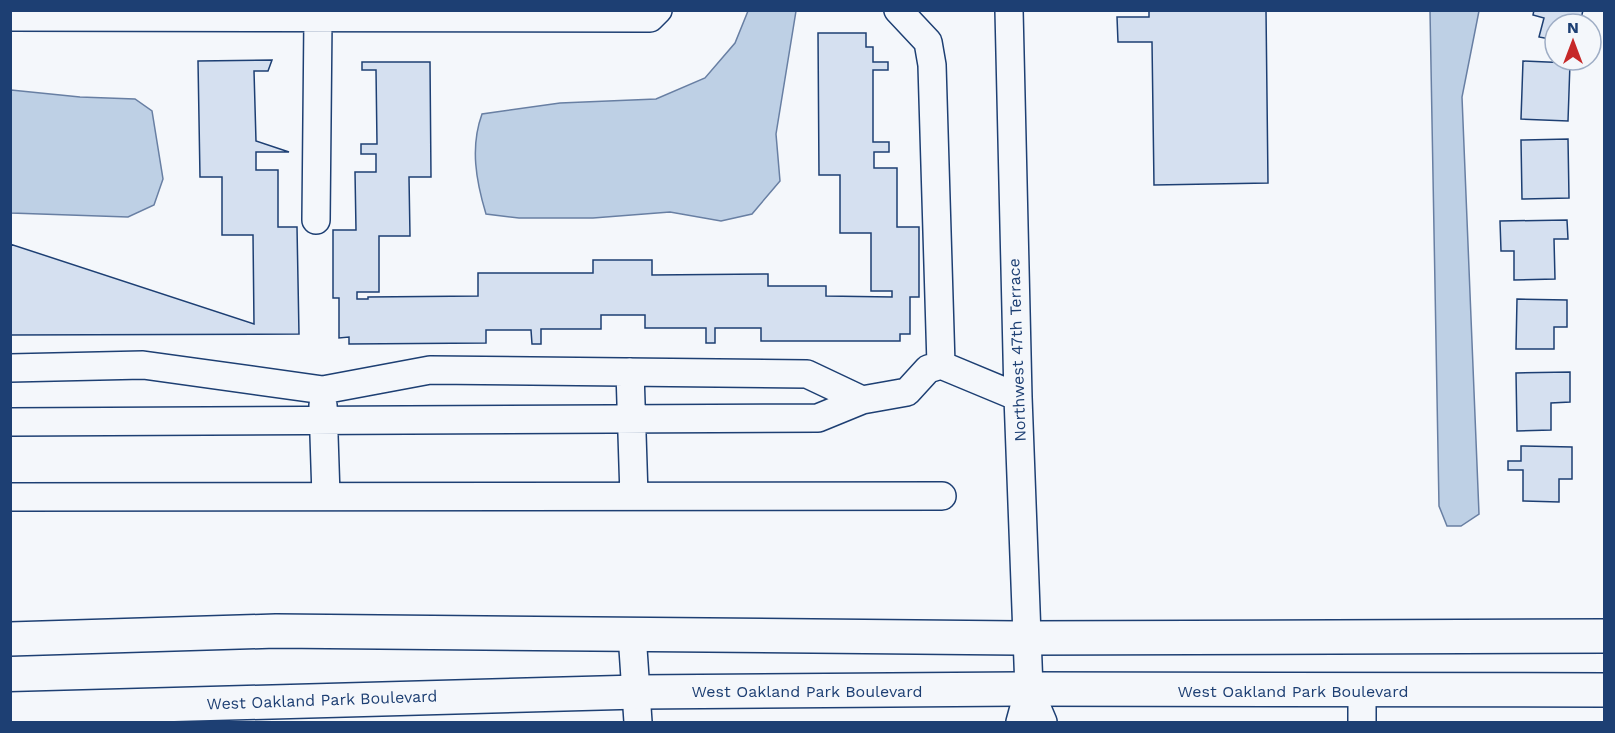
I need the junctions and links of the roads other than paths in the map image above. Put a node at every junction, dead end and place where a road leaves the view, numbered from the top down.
1 (658, 10) edge
2 (898, 10) edge
3 (1009, 10) edge
4 (262, 14) edge
5 (407, 14) edge
6 (10, 17) edge
7 (318, 19) junction
8 (316, 220) dead end
9 (941, 365) junction
10 (10, 368) edge
11 (630, 372) junction
12 (323, 390) junction
13 (1018, 397) junction
14 (862, 400) junction
15 (632, 418) junction
16 (323, 421) junction
17 (10, 422) edge
18 (942, 495) dead end
19 (326, 496) junction
20 (634, 496) junction
21 (10, 497) edge
22 (632, 634) junction
23 (1605, 636) edge
24 (1028, 638) junction
25 (10, 639) edge
26 (1605, 674) edge
27 (1029, 689) junction
28 (1563, 690) junction
29 (1605, 690) edge
30 (638, 707) edge
31 (1362, 707) edge
32 (10, 709) edge
33 (306, 712) edge
34 (131, 715) edge
35 (1020, 723) edge
36 (1043, 723) edge

1 - 5 street
2 - 9 street
3 - 13 street, Northwest 47th Terrace
4 - 6 street
4 - 7 street
5 - 7 street
7 - 8 street
9 - 13 street
9 - 14 street
10 - 12 street
11 - 12 street
11 - 14 street
11 - 15 street
12 - 16 street
13 - 24 street, Northwest 47th Terrace
14 - 15 street
15 - 16 street
15 - 20 street
16 - 17 street
16 - 19 street
18 - 20 street
19 - 20 street
19 - 21 street
22 - 24 main road
22 - 25 main road
22 - 30 street
23 - 24 main road
24 - 27 street, Northwest 47th Terrace
26 - 28 main road
27 - 30 main road, West Oakland Park Boulevard
27 - 31 main road, West Oakland Park Boulevard
27 - 35 street, Northwest 47th Terrace
27 - 36 street, Northwest 47th Terrace
28 - 29 main road, West Oakland Park Boulevard
28 - 31 main road, West Oakland Park Boulevard
30 - 33 main road, West Oakland Park Boulevard
32 - 34 main road, West Oakland Park Boulevard
33 - 34 main road, West Oakland Park Boulevard

